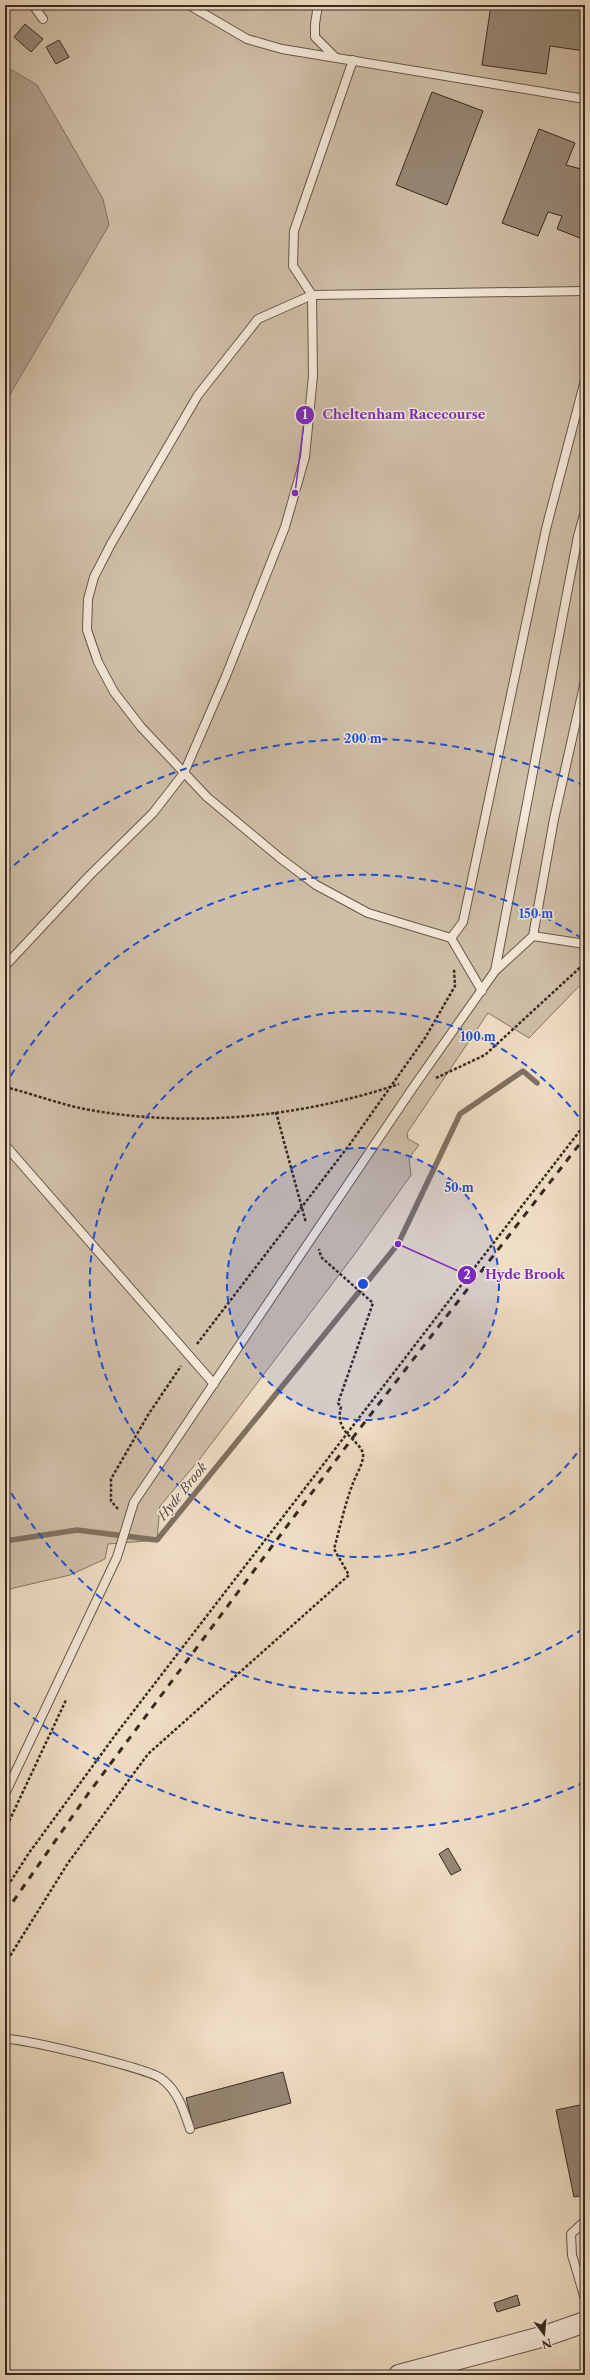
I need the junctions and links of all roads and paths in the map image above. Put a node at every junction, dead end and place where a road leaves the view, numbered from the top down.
1 (33, 5) edge
2 (189, 5) edge
3 (318, 5) edge
4 (43, 20) dead end
5 (335, 57) junction
6 (353, 60) junction
7 (585, 99) edge
8 (585, 291) edge
9 (312, 295) junction
10 (585, 380) edge
11 (585, 511) edge
12 (585, 681) edge
13 (184, 773) junction
14 (533, 936) junction
15 (451, 938) junction
16 (585, 944) edge
17 (585, 964) edge
18 (5, 966) edge
19 (495, 971) junction
20 (482, 991) junction
21 (5, 1087) edge
22 (390, 1087) junction
23 (412, 1088) junction
24 (276, 1112) junction
25 (585, 1124) edge
26 (5, 1145) edge
27 (302, 1207) junction
28 (315, 1232) junction
29 (189, 1355) junction
30 (214, 1384) junction
31 (346, 1434) junction
32 (128, 1520) junction
33 (5, 1794) edge
34 (5, 1890) edge
35 (5, 1964) edge
36 (5, 2039) edge
37 (190, 2129) dead end
38 (585, 2221) edge
39 (585, 2299) edge
40 (584, 2326) edge
41 (400, 2375) edge

1 - 4 lane
2 - 5 lane
3 - 5 lane
5 - 6 lane
6 - 7 lane
6 - 9 lane
8 - 9 lane
9 - 13 lane
9 - 13 lane
10 - 15 lane
11 - 19 lane
12 - 14 lane
13 - 15 lane
13 - 18 lane
14 - 16 lane
14 - 19 lane
15 - 20 lane
15 - 22 path
17 - 23 path
19 - 20 lane
20 - 23 lane
21 - 24 path
22 - 23 path
22 - 24 path
22 - 27 path
23 - 28 lane
24 - 27 path
25 - 31 path
26 - 29 lane
27 - 28 path
27 - 29 path
28 - 30 lane
28 - 31 path
29 - 30 lane
29 - 32 path
30 - 32 lane
31 - 34 path
31 - 35 path
32 - 33 lane
36 - 37 lane
38 - 39 lane
40 - 41 street

